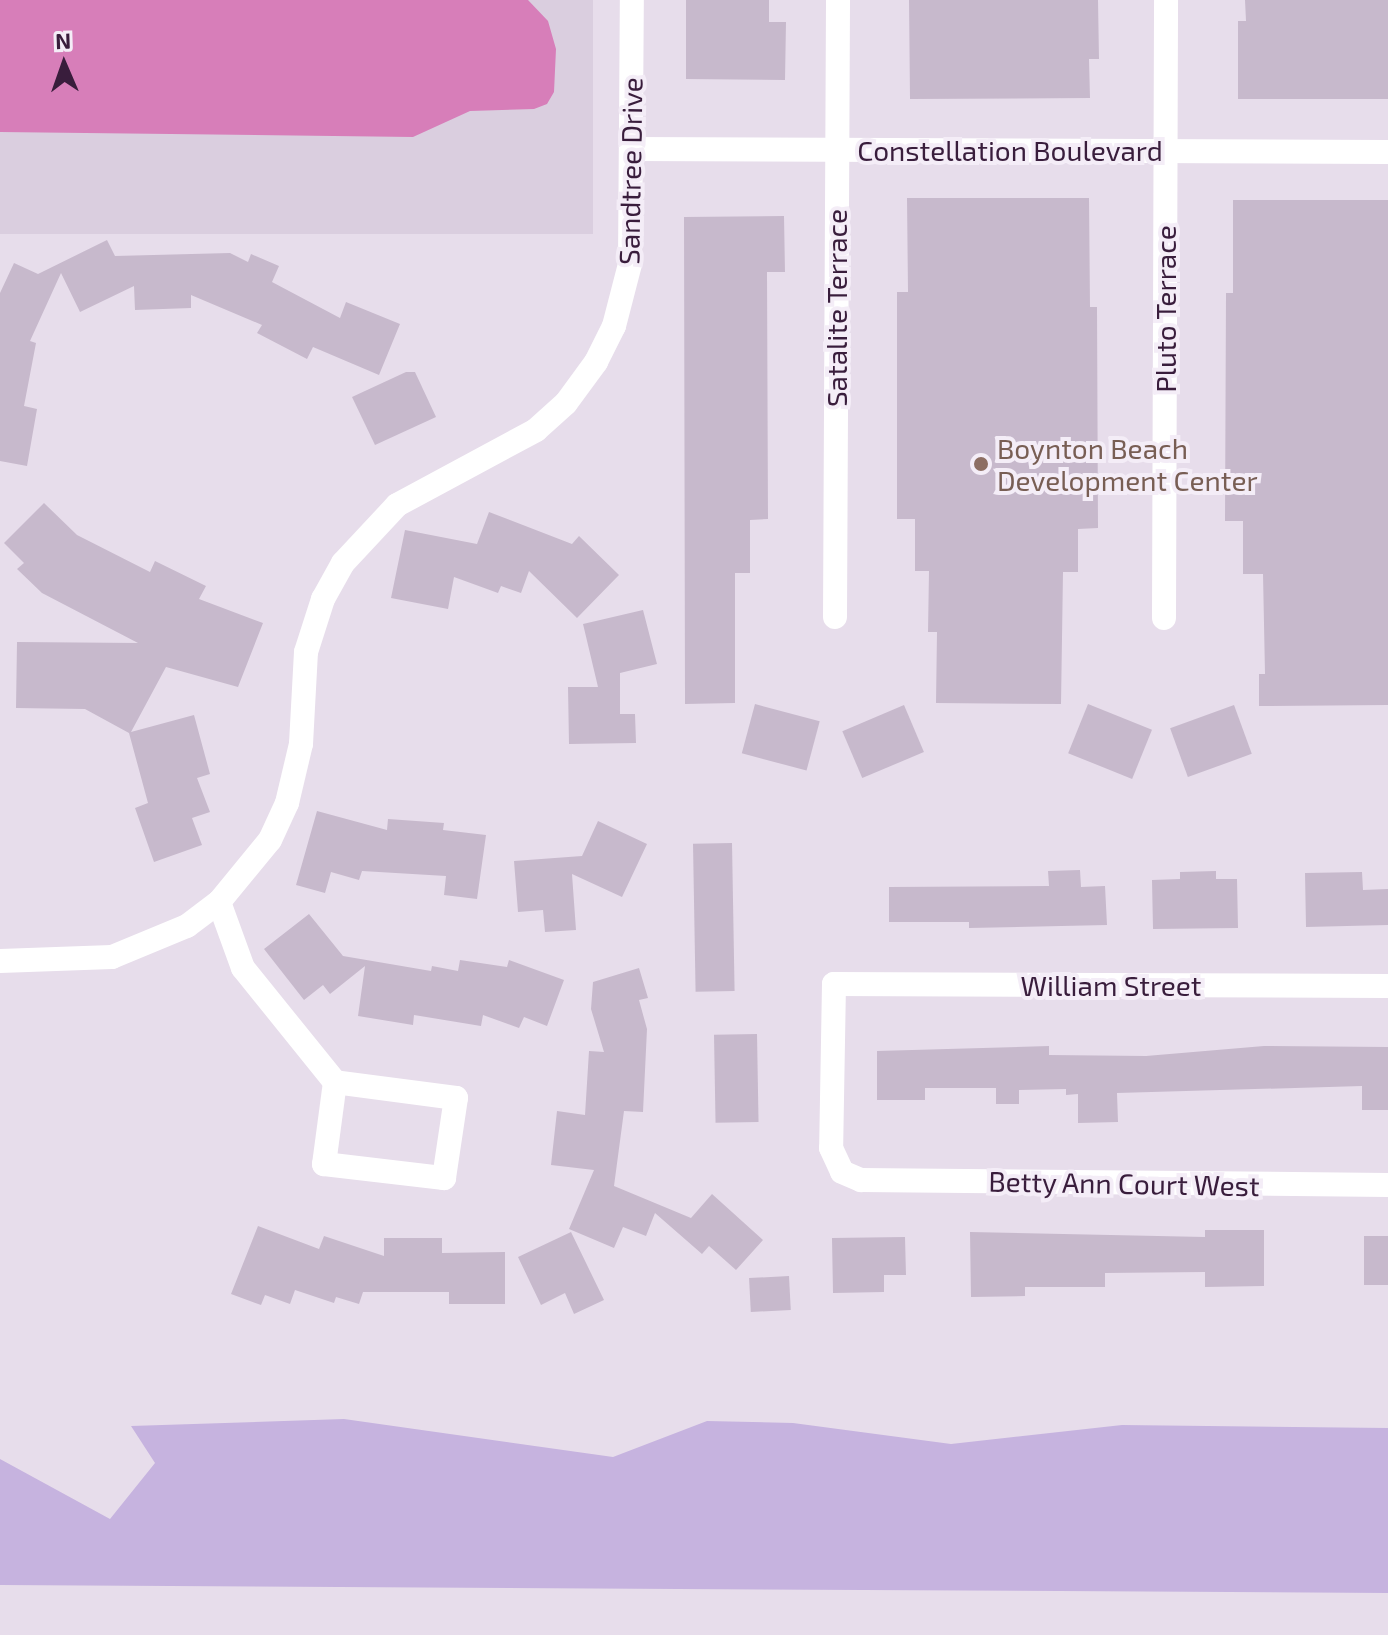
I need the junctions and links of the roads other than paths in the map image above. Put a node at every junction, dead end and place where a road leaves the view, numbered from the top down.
1 (632, 0) edge
2 (838, 0) edge
3 (1166, 0) edge
4 (632, 149) junction
5 (837, 150) junction
6 (1166, 151) junction
7 (1388, 152) edge
8 (835, 617) dead end
9 (1164, 618) dead end
10 (219, 902) junction
11 (0, 961) edge
12 (1388, 986) edge
13 (335, 1082) junction
14 (861, 1180) joint
15 (1388, 1185) edge

1 - 4 street, Sandtree Drive
2 - 5 street, Satalite Terrace
3 - 6 street, Pluto Terrace
4 - 5 street, Constellation Boulevard
4 - 10 street, Sandtree Drive
5 - 6 street, Constellation Boulevard
5 - 8 street, Satalite Terrace
6 - 7 street, Constellation Boulevard
6 - 9 street, Pluto Terrace
10 - 11 street, Sandtree Drive
10 - 13 street
12 - 14 street, William Street
13 - 13 street
14 - 15 street, Betty Ann Court West

